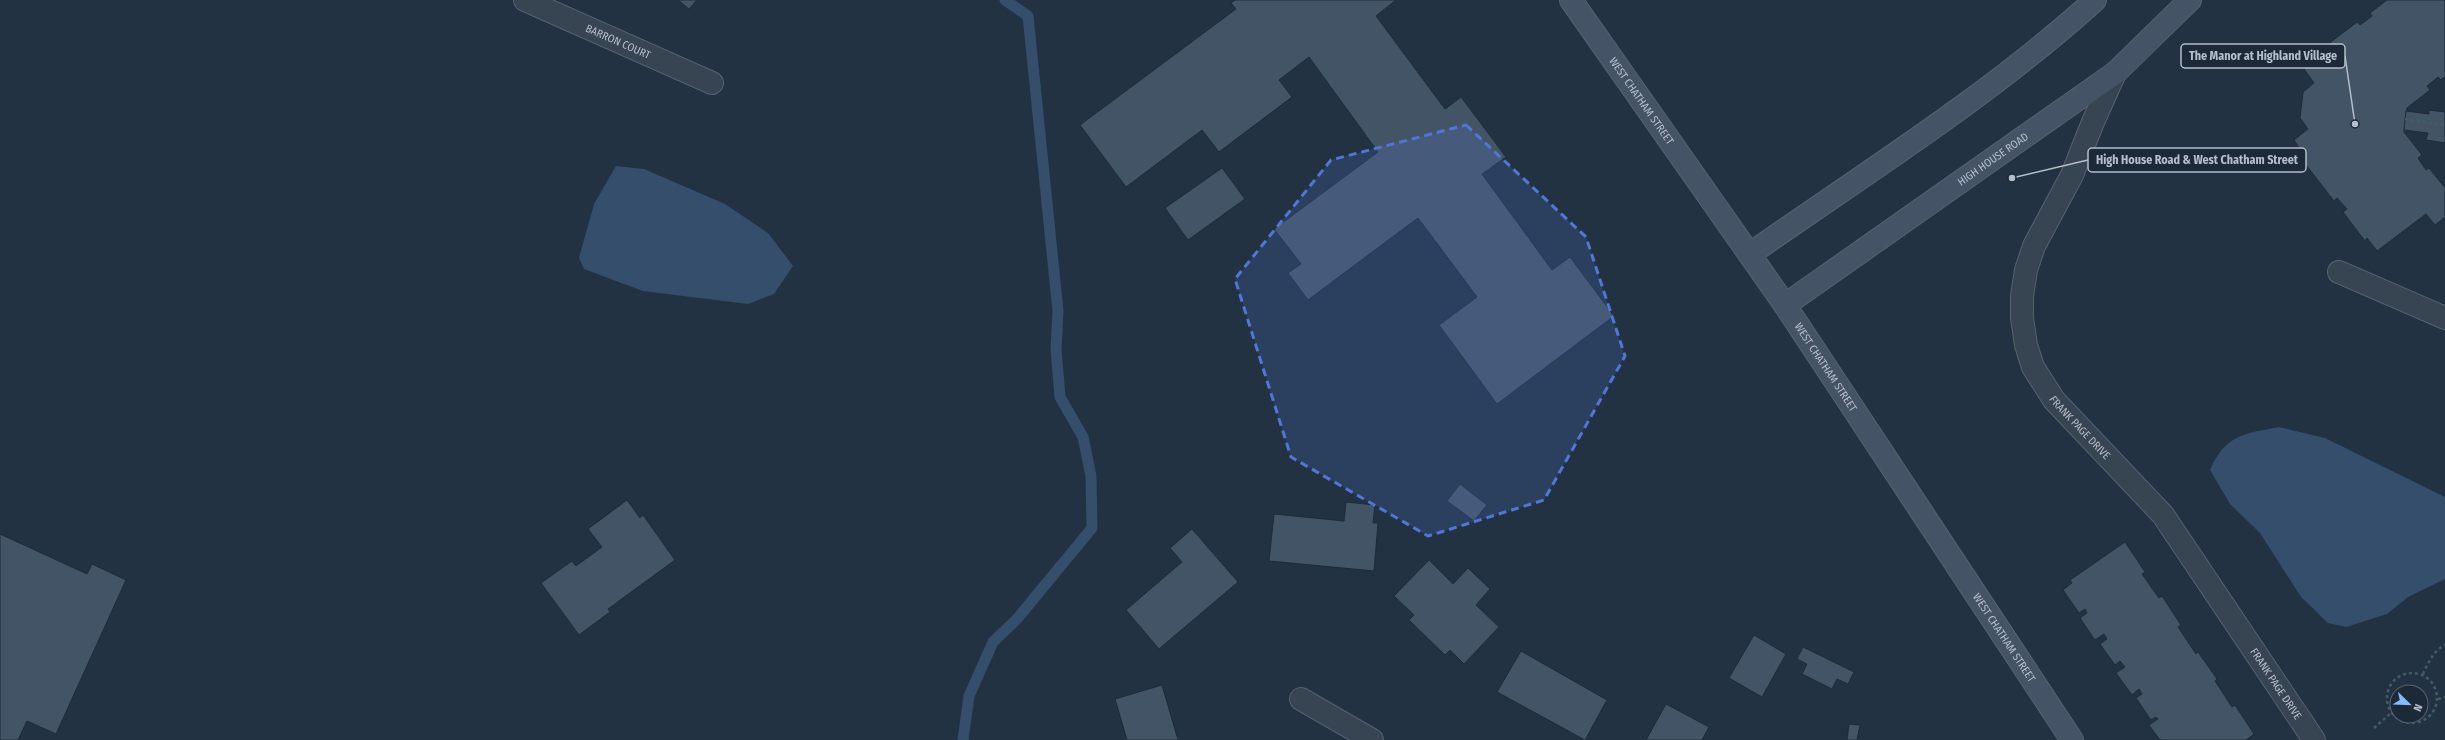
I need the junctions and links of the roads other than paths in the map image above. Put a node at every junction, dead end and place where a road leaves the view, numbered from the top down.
1 (525, 0) edge
2 (1571, 0) edge
3 (2095, 0) edge
4 (2190, 0) edge
5 (2115, 73) junction
6 (712, 83) dead end
7 (1750, 254) junction
8 (2339, 272) dead end
9 (1785, 305) junction
10 (2445, 318) edge
11 (1301, 699) dead end
12 (1372, 740) edge
13 (2072, 740) edge
14 (2314, 740) edge

1 - 6 street, BARRON COURT
2 - 7 main road, WEST CHATHAM STREET
3 - 7 main road
4 - 5 main road, HIGH HOUSE ROAD
5 - 9 main road, HIGH HOUSE ROAD
5 - 14 street, FRANK PAGE DRIVE
7 - 9 main road, WEST CHATHAM STREET
8 - 10 street
9 - 13 main road, WEST CHATHAM STREET
11 - 12 street

